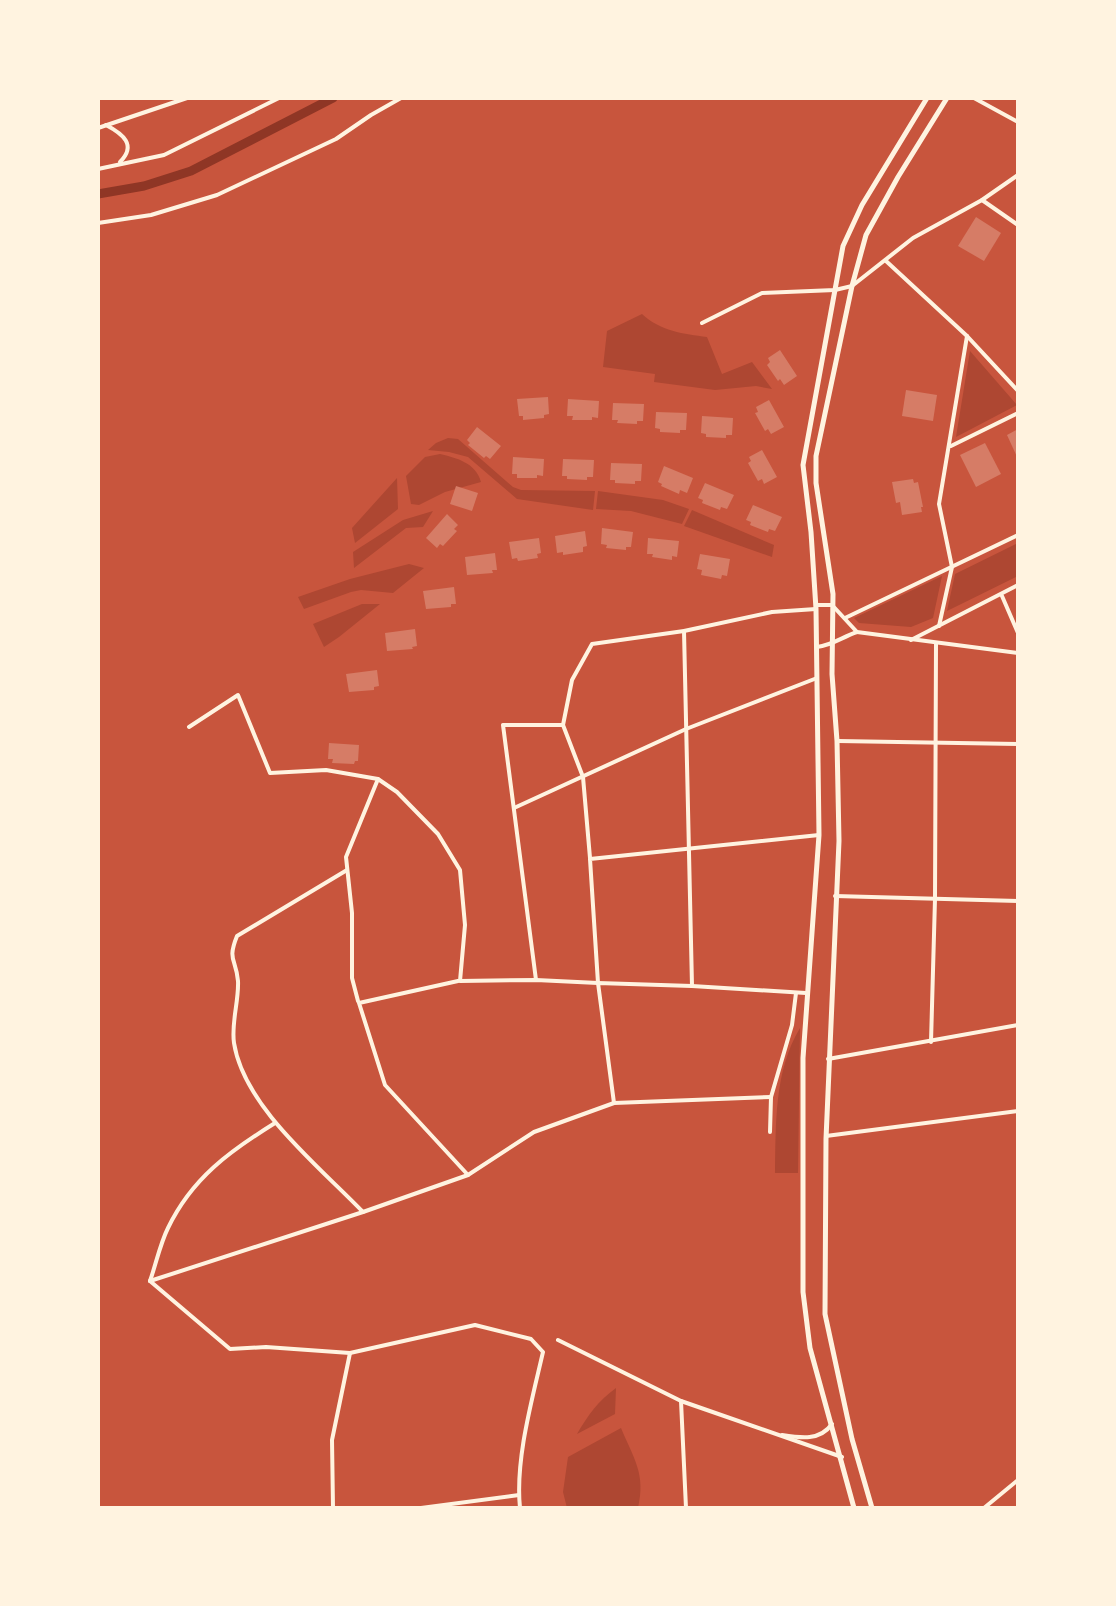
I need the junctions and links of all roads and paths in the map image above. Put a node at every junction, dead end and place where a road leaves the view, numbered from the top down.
1 (187, 98) edge
2 (279, 98) edge
3 (401, 98) edge
4 (926, 98) edge
5 (947, 98) edge
6 (974, 98) edge
7 (1018, 122) edge
8 (106, 125) junction
9 (98, 128) edge
10 (117, 165) junction
11 (98, 169) edge
12 (1018, 175) edge
13 (982, 200) junction
14 (98, 223) edge
15 (1018, 226) edge
16 (886, 261) junction
17 (852, 286) junction
18 (835, 290) junction
19 (702, 323) dead end
20 (966, 336) junction
21 (1018, 391) edge
22 (1018, 414) edge
23 (949, 447) junction
24 (1018, 535) edge
25 (952, 567) junction
26 (1018, 586) edge
27 (1002, 594) junction
28 (832, 605) junction
29 (815, 607) junction
30 (845, 618) junction
31 (939, 626) junction
32 (684, 631) junction
33 (858, 632) junction
34 (1018, 633) edge
35 (911, 640) junction
36 (936, 644) junction
37 (832, 645) junction
38 (817, 646) junction
39 (1018, 653) edge
40 (817, 678) junction
41 (563, 725) junction
42 (189, 727) dead end
43 (686, 729) junction
44 (837, 742) junction
45 (936, 743) junction
46 (1018, 744) edge
47 (583, 777) junction
48 (378, 778) junction
49 (514, 808) junction
50 (820, 835) junction
51 (689, 848) junction
52 (590, 859) junction
53 (347, 870) junction
54 (835, 896) junction
55 (935, 899) junction
56 (1018, 901) edge
57 (460, 980) junction
58 (536, 980) junction
59 (598, 983) junction
60 (692, 986) junction
61 (796, 993) junction
62 (809, 994) junction
63 (358, 1003) junction
64 (1018, 1025) edge
65 (931, 1042) junction
66 (828, 1060) junction
67 (771, 1097) junction
68 (614, 1103) junction
69 (1018, 1110) edge
70 (276, 1122) junction
71 (770, 1132) dead end
72 (826, 1136) junction
73 (468, 1175) junction
74 (364, 1212) junction
75 (150, 1282) junction
76 (558, 1340) dead end
77 (350, 1353) junction
78 (680, 1401) junction
79 (832, 1424) junction
80 (771, 1434) junction
81 (842, 1458) junction
82 (1018, 1480) edge
83 (519, 1495) junction
84 (991, 1503) junction
85 (333, 1508) edge
86 (421, 1508) edge
87 (520, 1508) edge
88 (686, 1508) edge
89 (854, 1508) edge
90 (872, 1508) edge
91 (984, 1508) edge
92 (996, 1508) edge

1 - 8 street
2 - 10 street
3 - 14 street
4 - 18 main road
5 - 17 main road
6 - 7 street
8 - 9 street
8 - 10 street
10 - 11 street
12 - 13 street
13 - 15 street
13 - 16 street
16 - 17 street
16 - 20 street
17 - 18 street
17 - 28 main road
18 - 19 street
18 - 29 main road
20 - 21 street
20 - 23 street
22 - 23 street
23 - 25 street
24 - 25 street
25 - 30 street
25 - 31 street
26 - 27 street
27 - 31 street
27 - 34 street
28 - 29 street
28 - 30 street
28 - 37 main road
29 - 32 street
29 - 38 main road
30 - 33 street
31 - 35 street
32 - 41 street
32 - 43 street
33 - 35 street
33 - 37 street
35 - 36 street
36 - 39 street
36 - 45 street
37 - 38 street
37 - 44 main road
38 - 40 main road
40 - 43 street
40 - 50 main road
41 - 47 street
41 - 49 street
42 - 48 street
43 - 47 street
43 - 51 street
44 - 45 street
44 - 54 main road
45 - 46 street
45 - 55 street
47 - 49 street
47 - 52 street
48 - 53 street
48 - 57 street
49 - 58 street
50 - 51 street
50 - 62 main road
51 - 52 street
51 - 60 street
52 - 59 street
53 - 63 street
53 - 70 street
54 - 55 street
54 - 66 main road
55 - 56 street
55 - 65 street
57 - 58 street
57 - 63 street
58 - 59 street
59 - 60 street
59 - 68 street
60 - 61 street
61 - 62 street
61 - 67 street
62 - 79 main road
63 - 73 street
64 - 65 street
65 - 66 street
66 - 72 main road
67 - 68 street
67 - 71 street
68 - 73 street
69 - 72 street
70 - 74 street
70 - 75 street
72 - 90 main road
73 - 74 street
74 - 75 street
75 - 77 street
76 - 78 street
77 - 83 street
77 - 85 street
78 - 80 street
78 - 88 street
79 - 80 street
79 - 81 main road
80 - 81 street
81 - 89 main road
82 - 84 street
83 - 86 street
83 - 87 street
84 - 91 street
84 - 92 street

